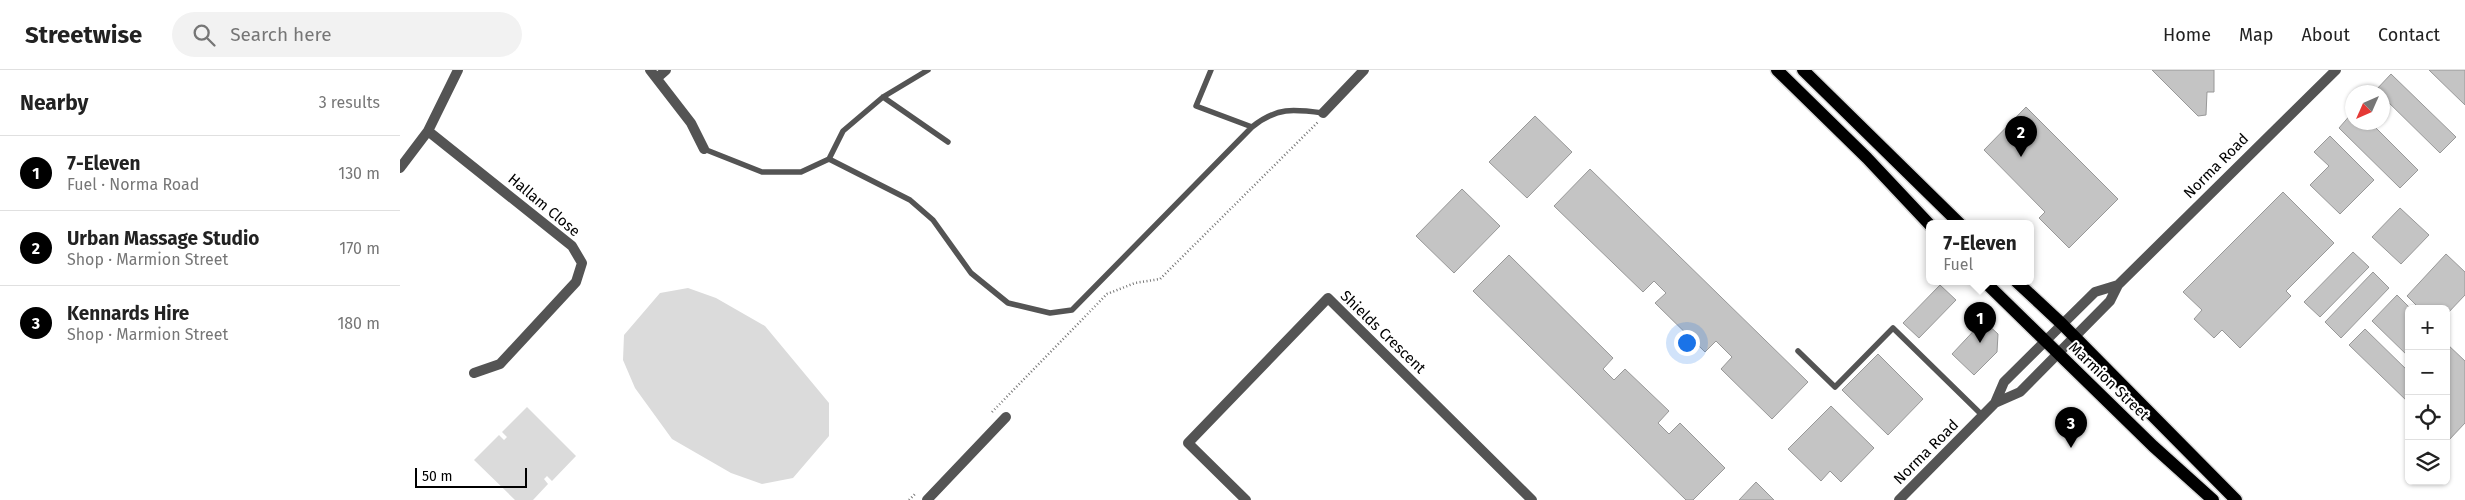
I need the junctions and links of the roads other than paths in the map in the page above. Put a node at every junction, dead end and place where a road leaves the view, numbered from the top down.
1 (458, 70) edge
2 (666, 70) edge
3 (928, 70) edge
4 (1211, 70) edge
5 (1364, 70) edge
6 (1777, 70) edge
7 (1804, 70) edge
8 (2336, 70) edge
9 (654, 74) edge
10 (883, 97) junction
11 (1323, 114) joint
12 (1252, 127) junction
13 (428, 132) junction
14 (948, 142) dead end
15 (704, 149) joint
16 (829, 159) junction
17 (400, 168) edge
18 (1956, 220) edge
19 (1926, 221) edge
20 (1988, 285) edge
21 (2020, 285) edge
22 (2118, 285) junction
23 (2062, 324) junction
24 (2075, 336) junction
25 (2044, 341) junction
26 (1798, 352) dead end
27 (2058, 355) junction
28 (474, 373) dead end
29 (1995, 403) junction
30 (1983, 416) junction
31 (1006, 417) dead end
32 (931, 499) edge
33 (1246, 500) edge
34 (1532, 500) edge
35 (1899, 500) edge
36 (2214, 500) edge
37 (2236, 500) edge

1 - 13 street
2 - 9 street
3 - 10 lane
4 - 12 lane
5 - 11 street
6 - 19 main road
7 - 18 main road
8 - 22 street, Norma Road
9 - 15 street
10 - 14 lane
10 - 16 lane
11 - 12 lane
12 - 16 lane
13 - 17 street
13 - 28 street, Hallam Close
15 - 16 lane
20 - 25 main road, Marmion Street
21 - 23 main road, Marmion Street
22 - 23 street, Norma Road
22 - 24 street, Norma Road
23 - 24 main road, Marmion Street
23 - 25 street, Norma Road
24 - 27 street, Norma Road
24 - 37 main road, Marmion Street
25 - 27 main road, Marmion Street
25 - 29 street, Norma Road
26 - 30 lane
27 - 29 street, Norma Road
27 - 36 main road, Marmion Street
29 - 30 street, Norma Road
30 - 35 street, Norma Road
31 - 32 street
33 - 34 street, Shields Crescent

